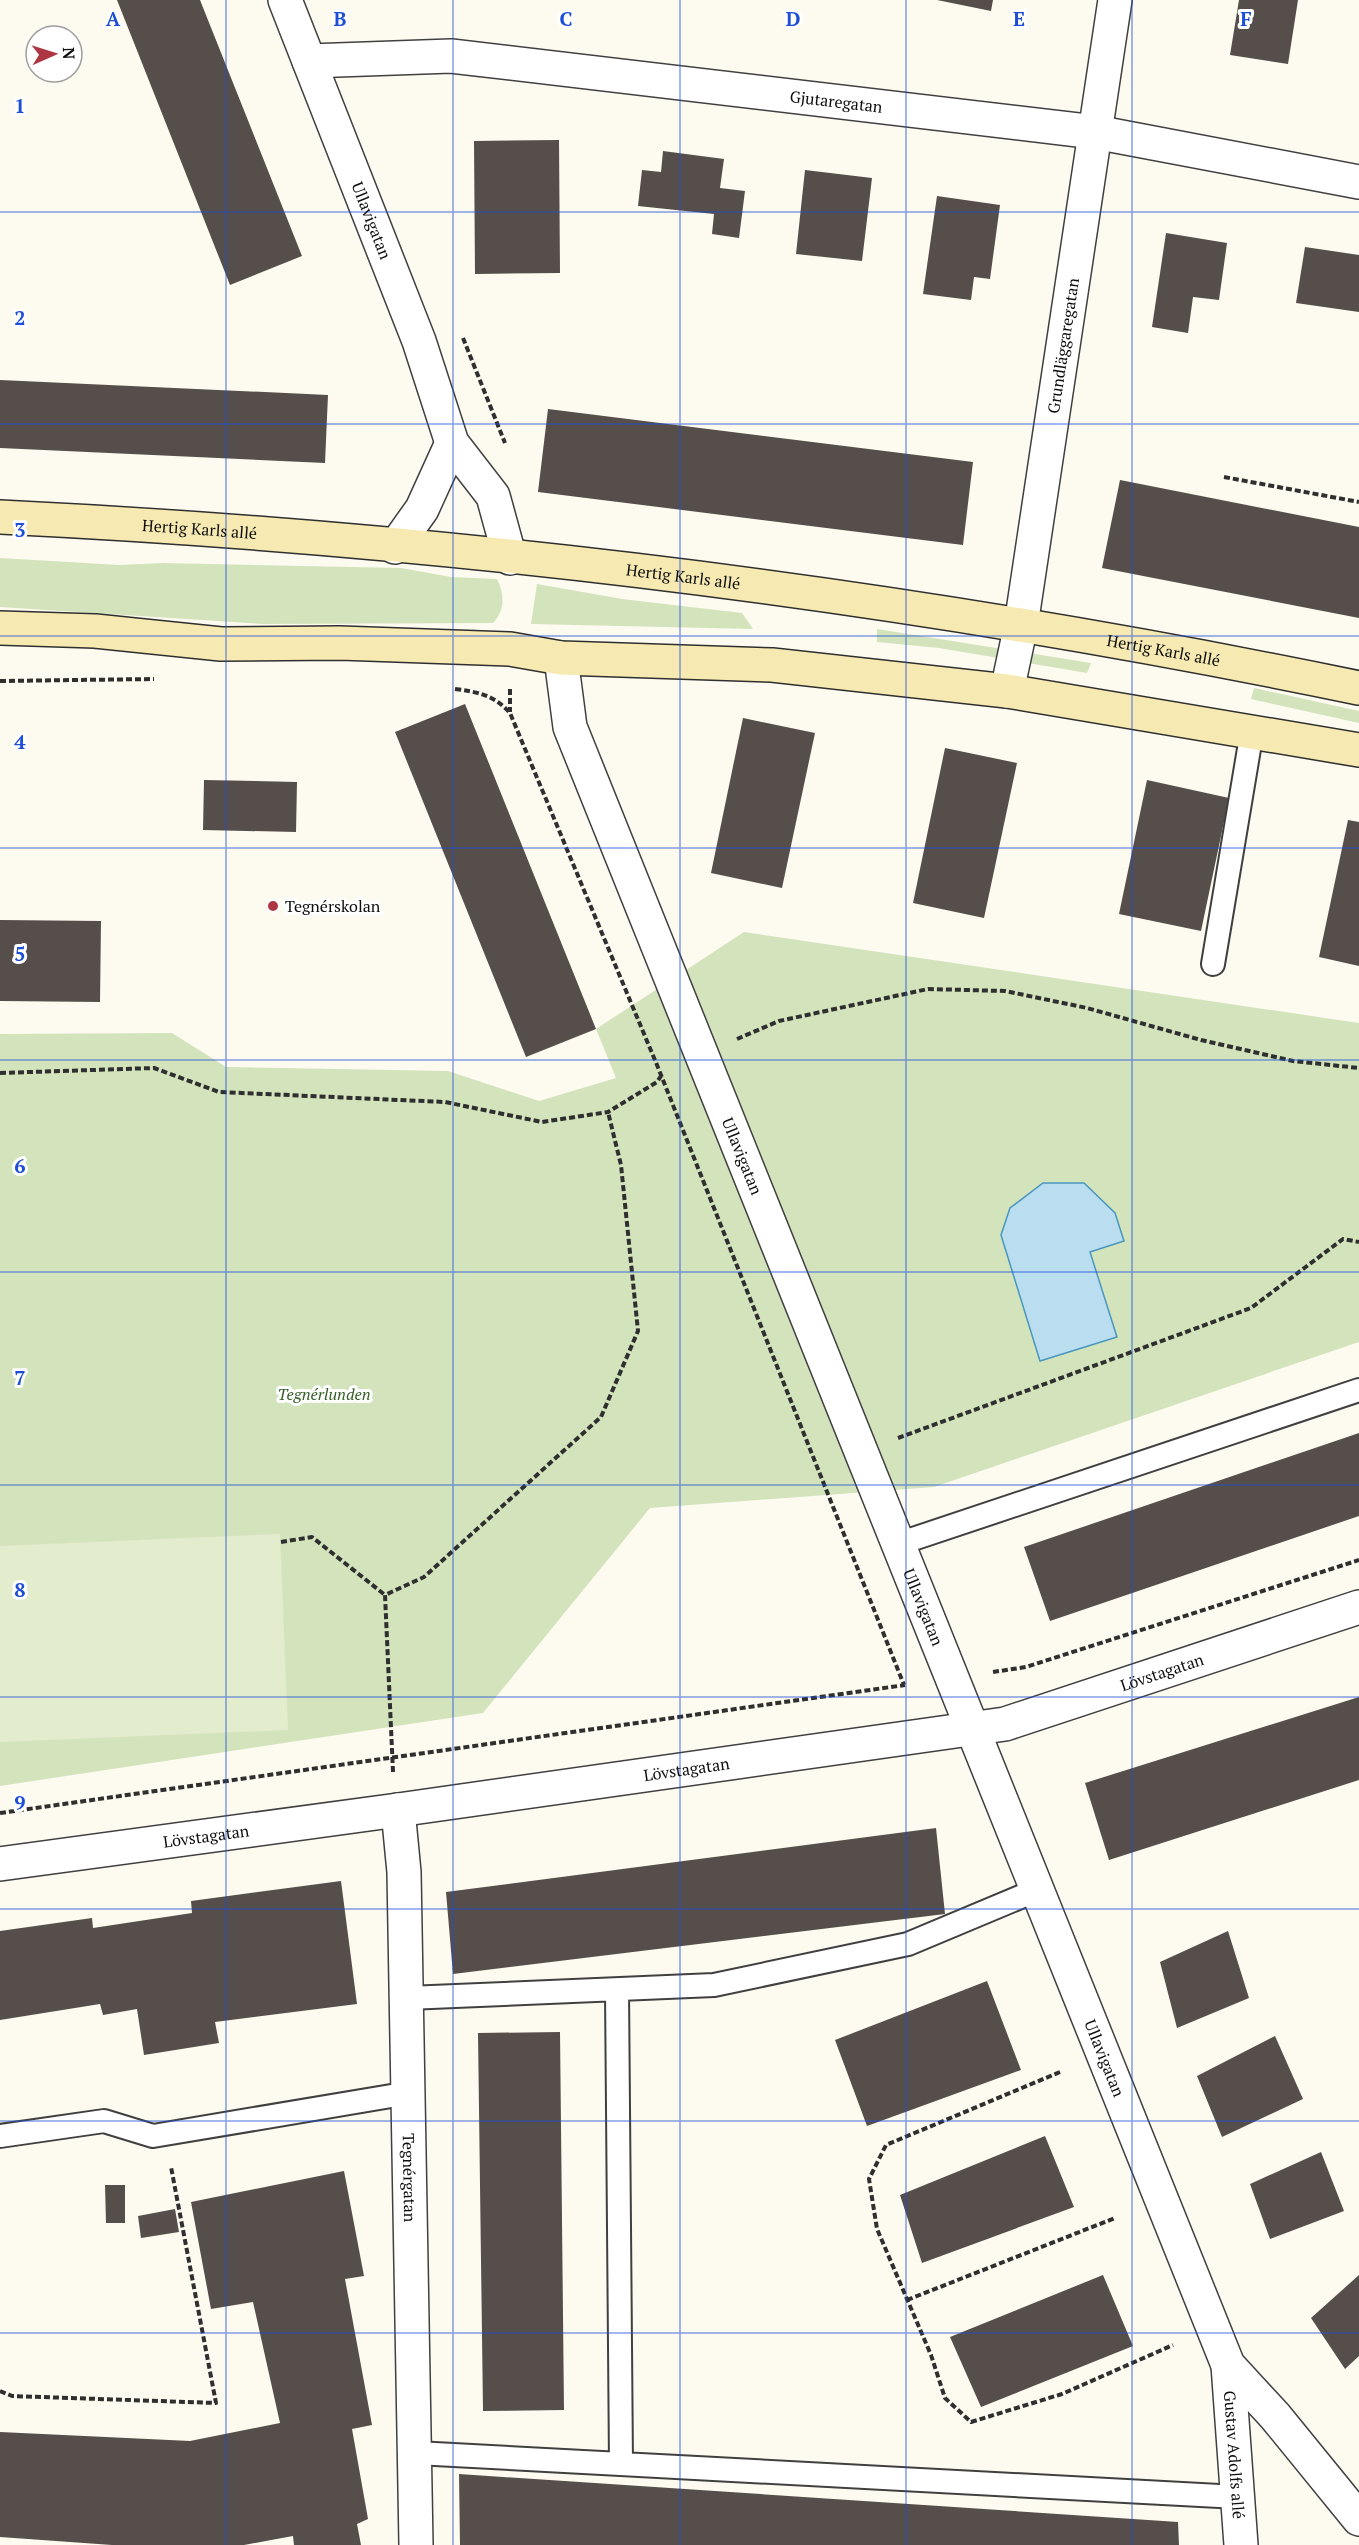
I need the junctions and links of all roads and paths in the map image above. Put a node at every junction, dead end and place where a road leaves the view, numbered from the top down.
1 (285, 0) edge
2 (1115, 0) edge
3 (309, 61) junction
4 (1095, 132) junction
5 (1359, 182) edge
6 (452, 443) junction
7 (1224, 477) dead end
8 (1359, 502) edge
9 (0, 517) edge
10 (395, 547) junction
11 (510, 558) junction
12 (1021, 625) junction
13 (0, 628) edge
14 (561, 658) junction
15 (1359, 688) edge
16 (1007, 691) junction
17 (510, 712) dead end
18 (1252, 732) junction
19 (1359, 750) edge
20 (1213, 964) dead end
21 (702, 1055) junction
22 (1359, 1068) edge
23 (0, 1073) edge
24 (662, 1076) junction
25 (608, 1112) junction
26 (1359, 1242) edge
27 (1359, 1390) edge
28 (861, 1453) junction
29 (280, 1542) dead end
30 (898, 1544) junction
31 (1359, 1560) edge
32 (385, 1595) junction
33 (1359, 1607) edge
34 (952, 1679) junction
35 (904, 1685) junction
36 (972, 1728) junction
37 (392, 1758) junction
38 (398, 1810) junction
39 (0, 1813) edge
40 (0, 1864) edge
41 (1037, 1890) junction
42 (617, 1990) junction
43 (406, 1998) junction
44 (1060, 2072) dead end
45 (409, 2093) junction
46 (164, 2134) junction
47 (0, 2136) edge
48 (1115, 2218) dead end
49 (907, 2301) junction
50 (1173, 2345) dead end
51 (1228, 2365) junction
52 (0, 2391) edge
53 (416, 2453) junction
54 (621, 2464) junction
55 (1238, 2497) junction
56 (1359, 2519) edge
57 (416, 2545) edge
58 (1241, 2545) edge

1 - 3 street, Ullavigatan
2 - 4 street, Grundläggaregatan
3 - 4 street, Gjutaregatan
3 - 6 street, Ullavigatan
4 - 5 street, Gjutaregatan
4 - 12 street, Grundläggaregatan
6 - 10 street
6 - 11 street, Ullavigatan
7 - 8 path
9 - 10 main road, Hertig Karls allé
10 - 11 main road, Hertig Karls allé
11 - 12 main road, Hertig Karls allé
12 - 15 main road, Hertig Karls allé
12 - 16 street, Grundläggaregatan
13 - 14 main road
14 - 16 main road
14 - 21 street, Ullavigatan
16 - 18 main road
17 - 24 path
18 - 19 main road
18 - 20 lane
21 - 22 path
21 - 24 path
21 - 28 street, Ullavigatan
23 - 25 path
24 - 25 path
24 - 35 path
25 - 32 path
26 - 28 path
27 - 30 lane
28 - 30 street, Ullavigatan
29 - 32 path
30 - 34 street, Ullavigatan
31 - 34 path
32 - 37 path
33 - 36 street, Lövstagatan
34 - 35 path
34 - 36 street, Ullavigatan
35 - 37 path
36 - 38 street, Lövstagatan
36 - 41 street, Ullavigatan
37 - 39 path
38 - 40 street, Lövstagatan
38 - 43 street, Tegnérgatan
41 - 42 lane
41 - 51 street, Ullavigatan
42 - 43 lane
42 - 54 lane
43 - 45 street, Tegnérgatan
44 - 49 path
45 - 46 lane
45 - 53 street, Tegnérgatan
46 - 47 lane
46 - 52 path
48 - 49 path
49 - 50 path
51 - 55 street, Gustav Adolfs allé
51 - 56 street, Ullavigatan
53 - 54 lane
53 - 57 street, Tegnérgatan
54 - 55 lane
55 - 58 street, Gustav Adolfs allé

